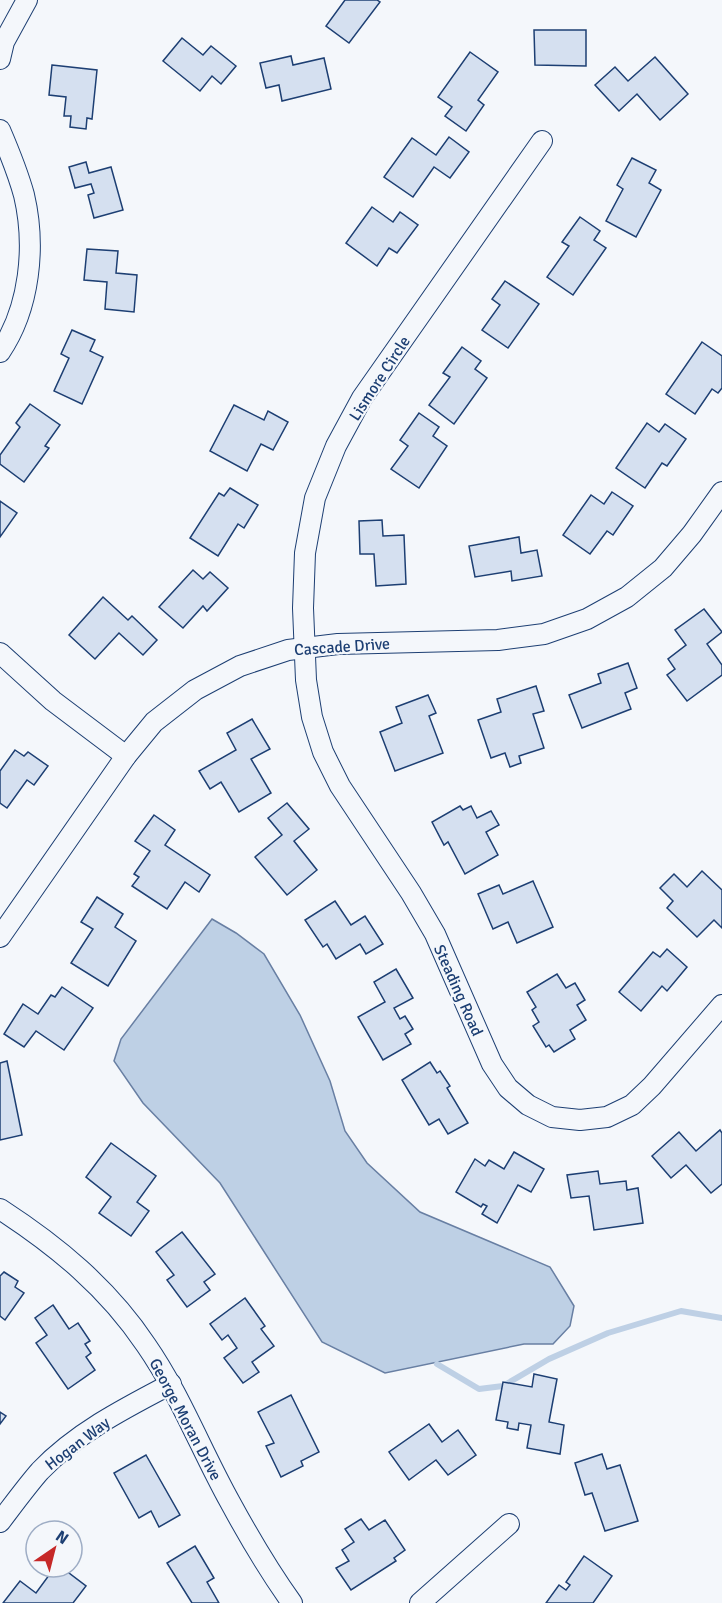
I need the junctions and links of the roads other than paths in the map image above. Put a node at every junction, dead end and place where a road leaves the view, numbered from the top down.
1 (27, 0) edge
2 (1, 47) edge
3 (0, 130) edge
4 (542, 141) dead end
5 (0, 352) edge
6 (722, 492) edge
7 (305, 648) junction
8 (0, 653) edge
9 (126, 756) junction
10 (0, 937) edge
11 (722, 1005) edge
12 (0, 1209) edge
13 (171, 1384) junction
14 (0, 1522) edge
15 (509, 1524) dead end
16 (292, 1603) edge
17 (420, 1603) edge

1 - 2 street
3 - 5 street
4 - 7 street, Lismore Circle
6 - 7 street, Cascade Drive
7 - 9 street, Cascade Drive
7 - 11 street, Steading Road
8 - 9 street
9 - 10 street, Cascade Drive
12 - 13 street, George Moran Drive
13 - 14 street, Hogan Way
13 - 16 street, George Moran Drive
15 - 17 street

